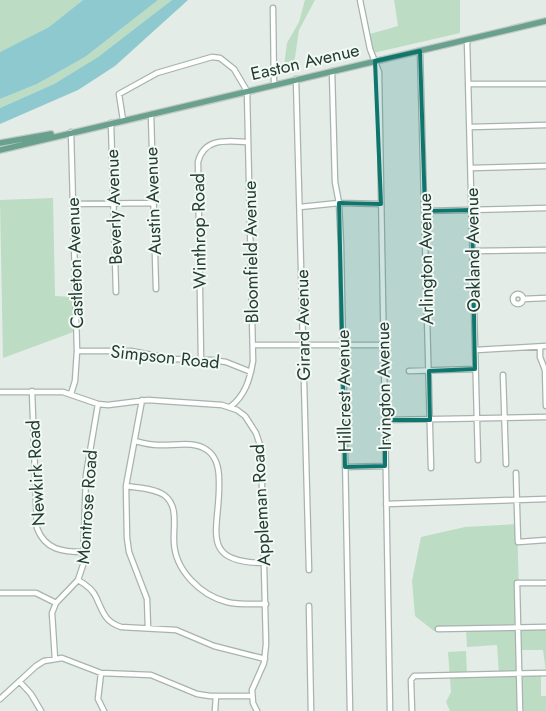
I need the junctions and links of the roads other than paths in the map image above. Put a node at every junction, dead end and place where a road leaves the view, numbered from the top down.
1 (360, 0) edge
2 (273, 8) dead end
3 (546, 21) edge
4 (467, 40) junction
5 (420, 51) junction
6 (375, 61) junction
7 (332, 71) junction
8 (296, 79) junction
9 (468, 84) junction
10 (546, 84) edge
11 (274, 85) junction
12 (247, 91) junction
13 (151, 114) junction
14 (123, 120) junction
15 (111, 123) junction
16 (546, 125) edge
17 (470, 127) junction
18 (71, 132) junction
19 (248, 142) junction
20 (0, 143) edge
21 (0, 150) edge
22 (546, 166) edge
23 (471, 168) junction
24 (153, 203) junction
25 (339, 203) junction
26 (73, 204) junction
27 (114, 204) junction
28 (381, 204) junction
29 (300, 207) junction
30 (546, 208) edge
31 (472, 210) junction
32 (425, 211) junction
33 (546, 250) edge
34 (472, 251) junction
35 (156, 288) dead end
36 (116, 292) dead end
37 (546, 298) edge
38 (523, 299) dead end
39 (343, 344) junction
40 (253, 345) junction
41 (303, 345) junction
42 (383, 345) junction
43 (546, 346) edge
44 (540, 347) junction
45 (476, 350) junction
46 (77, 351) junction
47 (201, 360) junction
48 (476, 369) junction
49 (409, 371) dead end
50 (429, 371) junction
51 (251, 372) junction
52 (503, 375) dead end
53 (32, 391) junction
54 (0, 392) edge
55 (70, 394) junction
56 (142, 400) junction
57 (98, 404) junction
58 (546, 406) edge
59 (230, 407) junction
60 (546, 417) edge
61 (504, 418) junction
62 (477, 419) junction
63 (385, 420) junction
64 (430, 420) junction
65 (135, 441) junction
66 (478, 460) dead end
67 (506, 464) dead end
68 (385, 466) junction
69 (345, 467) junction
70 (432, 468) dead end
71 (516, 473) dead end
72 (126, 486) junction
73 (546, 500) edge
74 (516, 501) junction
75 (386, 504) junction
76 (546, 540) edge
77 (84, 552) junction
78 (265, 562) junction
79 (308, 570) dead end
80 (78, 580) junction
81 (546, 583) edge
82 (0, 593) edge
83 (56, 603) junction
84 (266, 604) junction
85 (309, 606) dead end
86 (546, 627) edge
87 (148, 628) junction
88 (519, 628) junction
89 (438, 629) dead end
90 (55, 658) junction
91 (265, 659) junction
92 (101, 673) junction
93 (520, 673) junction
94 (546, 673) edge
95 (20, 682) junction
96 (216, 696) junction
97 (252, 696) junction
98 (0, 699) edge
99 (41, 711) edge
100 (104, 711) edge
101 (215, 711) edge
102 (257, 711) edge
103 (311, 711) edge
104 (350, 711) edge
105 (390, 711) edge
106 (412, 711) edge
107 (520, 711) edge

1 - 6 street, Irvington Avenue
2 - 11 street
3 - 4 main road, Easton Avenue
4 - 5 main road, Easton Avenue
4 - 9 street, Oakland Avenue
5 - 6 main road, Easton Avenue
5 - 32 street, Arlington Avenue
6 - 7 main road, Easton Avenue
6 - 28 street, Irvington Avenue
7 - 8 main road, Easton Avenue
7 - 25 street, Hillcrest Avenue
8 - 11 main road, Easton Avenue
8 - 29 street, Girard Avenue
9 - 10 street
9 - 17 street, Oakland Avenue
11 - 12 main road, Easton Avenue
12 - 13 main road, Easton Avenue
12 - 14 street
12 - 19 street, Bloomfield Avenue
13 - 14 main road, Easton Avenue
13 - 24 street, Austin Avenue
14 - 15 main road, Easton Avenue
15 - 18 main road, Easton Avenue
15 - 27 street, Beverly Avenue
16 - 17 street
17 - 23 street, Oakland Avenue
18 - 20 main road, Easton Avenue
18 - 21 main road, Easton Avenue
18 - 26 street, Castleton Avenue
19 - 40 street, Bloomfield Avenue
19 - 47 street, Winthrop Road
22 - 23 street
23 - 31 street, Oakland Avenue
24 - 27 street
24 - 35 street, Austin Avenue
25 - 28 street
25 - 29 street
25 - 39 street, Hillcrest Avenue
26 - 27 street
26 - 46 street, Castleton Avenue
27 - 36 street, Beverly Avenue
28 - 42 street, Irvington Avenue
29 - 41 street, Girard Avenue
30 - 31 street
31 - 32 street
31 - 34 street, Oakland Avenue
32 - 50 street, Arlington Avenue
33 - 34 street
34 - 45 street, Oakland Avenue
37 - 38 street
39 - 41 street
39 - 42 street
39 - 69 street, Hillcrest Avenue
40 - 41 street
40 - 51 street, Bloomfield Avenue
41 - 79 street, Girard Avenue
42 - 63 street, Irvington Avenue
43 - 44 street
44 - 45 street
44 - 58 street
45 - 48 street, Oakland Avenue
46 - 47 street, Simpson Road
46 - 55 street, Castleton Avenue
47 - 51 street, Simpson Road
48 - 50 street
48 - 62 street, Oakland Avenue
49 - 50 street
50 - 64 street, Arlington Avenue
51 - 59 street, Bloomfield Avenue
52 - 61 street
53 - 54 street, Appleman Road
53 - 55 street, Appleman Road
53 - 77 street, Newkirk Road
55 - 57 street, Appleman Road
56 - 57 street, Appleman Road
56 - 59 street, Appleman Road
56 - 65 street
57 - 77 street, Montrose Road
59 - 78 street, Appleman Road
60 - 61 street
61 - 62 street
61 - 67 street
62 - 64 street
62 - 66 street, Oakland Avenue
63 - 64 street
63 - 68 street, Irvington Avenue
64 - 70 street, Arlington Avenue
65 - 72 street
65 - 78 street
68 - 69 street
68 - 75 street, Irvington Avenue
69 - 104 street, Hillcrest Avenue
71 - 74 street
72 - 84 street
72 - 87 street
73 - 74 street
74 - 75 street
74 - 76 street
75 - 105 street, Irvington Avenue
77 - 80 street, Montrose Road
78 - 84 street, Appleman Road
80 - 83 street, Montrose Road
80 - 87 street
81 - 88 street
82 - 83 street
83 - 90 street
84 - 91 street, Appleman Road
85 - 103 street
86 - 88 street
87 - 91 street
88 - 89 street
88 - 93 street
90 - 92 street
90 - 95 street
91 - 97 street, Appleman Road
92 - 96 street
92 - 100 street
93 - 94 street
93 - 106 street
93 - 107 street
95 - 98 street
95 - 99 street
96 - 97 street
96 - 101 street
97 - 102 street

